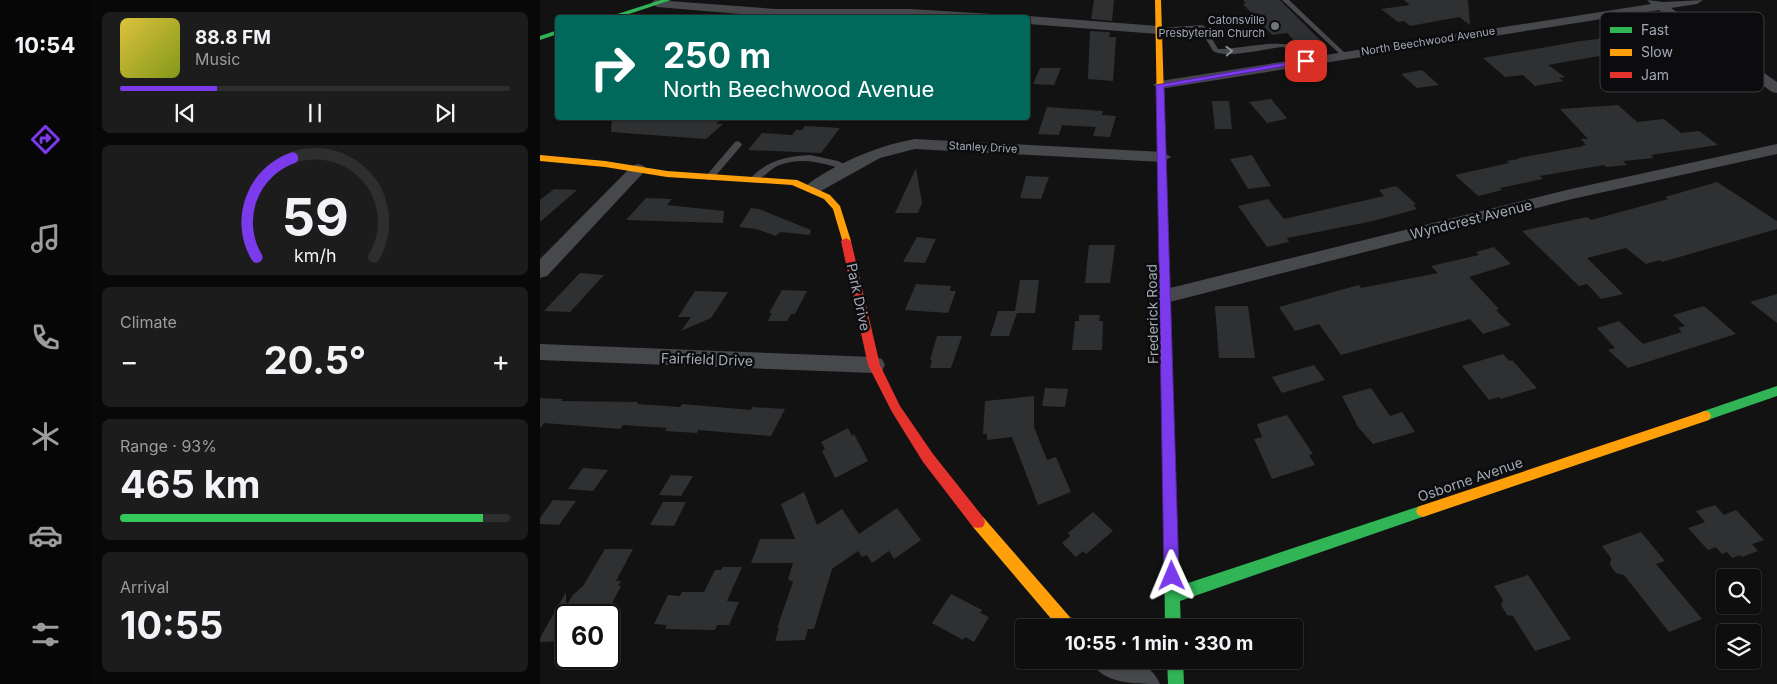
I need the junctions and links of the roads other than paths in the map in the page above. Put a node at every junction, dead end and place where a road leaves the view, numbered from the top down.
1 (917, 0) edge
2 (1158, 0) edge
3 (1285, 0) edge
4 (1697, 0) edge
5 (662, 2) edge
6 (1661, 2) edge
7 (911, 12) junction
8 (1600, 12) edge
9 (1601, 12) edge
10 (1674, 12) edge
11 (618, 15) edge
12 (952, 15) edge
13 (1030, 20) edge
14 (1158, 30) junction
15 (555, 33) edge
16 (540, 38) edge
17 (1344, 55) junction
18 (1306, 61) junction
19 (1764, 79) edge
20 (1160, 85) junction
21 (1777, 89) edge
22 (738, 144) dead end
23 (1777, 149) edge
24 (1163, 157) junction
25 (540, 158) edge
26 (846, 167) junction
27 (638, 170) junction
28 (709, 178) junction
29 (754, 179) junction
30 (813, 188) junction
31 (540, 271) edge
32 (1166, 296) junction
33 (540, 352) edge
34 (874, 365) junction
35 (1777, 391) edge
36 (1172, 596) junction
37 (1062, 619) edge
38 (1173, 619) edge
39 (1120, 669) edge
40 (1175, 669) edge
41 (1145, 684) edge
42 (1176, 684) edge

1 - 7 street
2 - 14 street, Frederick Road
3 - 17 lane
4 - 6 street, North Beechwood Avenue
5 - 7 street
5 - 11 street
6 - 9 street, North Beechwood Avenue
6 - 10 street
7 - 12 street
8 - 17 street, North Beechwood Avenue
13 - 14 street
14 -> 18 lane
14 - 20 street, Frederick Road
15 - 16 street
17 - 18 street, North Beechwood Avenue
18 - 20 street, North Beechwood Avenue
19 - 21 street
20 - 24 street, Frederick Road
22 - 28 lane
23 - 32 street, Wyndcrest Avenue
24 - 26 street, Stanley Drive
24 - 32 street, Frederick Road
25 - 27 street, Park Drive
26 - 29 lane
26 - 30 street, Stanley Drive
27 - 28 street, Park Drive
27 - 31 street
28 - 29 street, Park Drive
29 - 30 street, Park Drive
30 - 34 street, Park Drive
32 - 36 street, Frederick Road
33 - 34 street, Fairfield Drive
34 - 37 street, Park Drive
35 - 36 street, Osborne Avenue
36 - 38 street, Frederick Road
39 - 41 street
40 - 42 street

